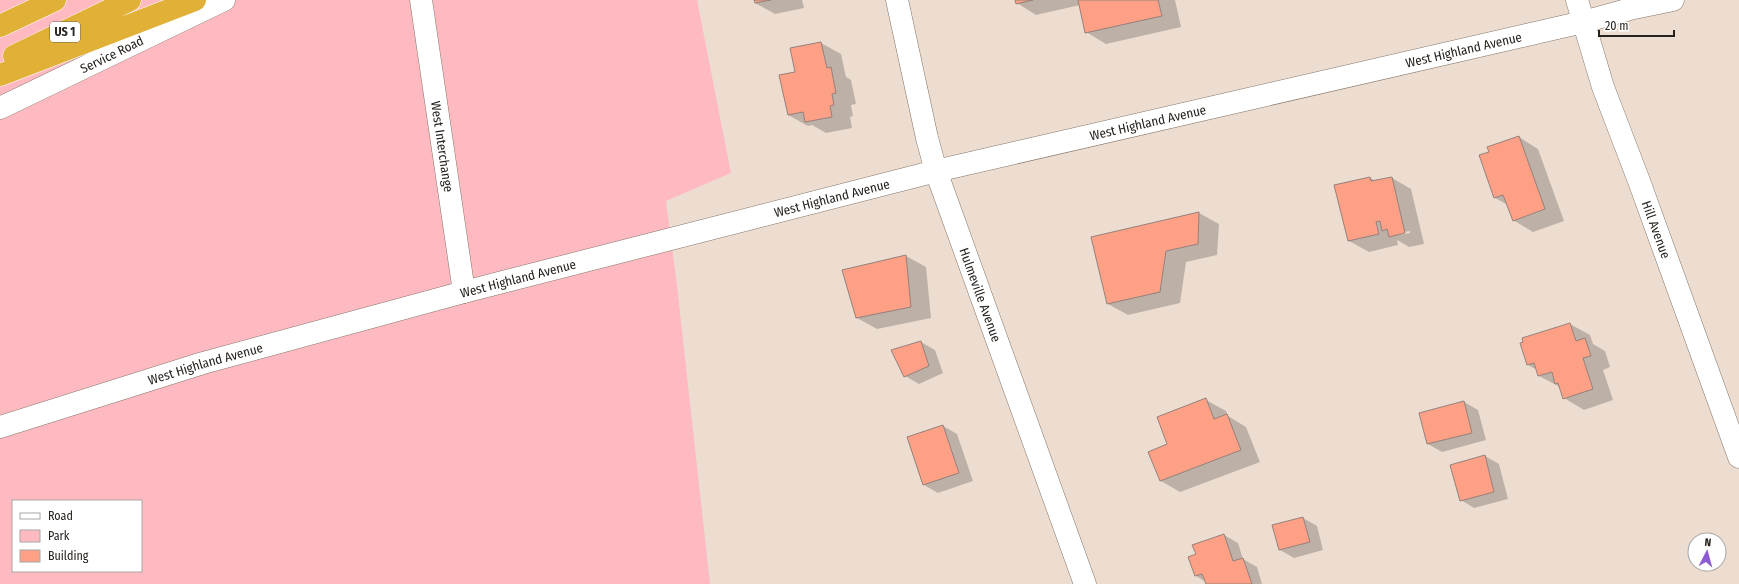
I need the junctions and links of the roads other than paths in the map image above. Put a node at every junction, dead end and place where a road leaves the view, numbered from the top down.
1 (54, 0) edge
2 (130, 0) edge
3 (195, 0) edge
4 (224, 0) edge
5 (421, 0) edge
6 (897, 0) edge
7 (1577, 0) edge
8 (1673, 0) edge
9 (1583, 22) junction
10 (0, 26) edge
11 (0, 62) edge
12 (0, 75) edge
13 (0, 108) edge
14 (936, 172) junction
15 (464, 292) junction
16 (0, 427) edge
17 (1739, 457) edge
18 (1085, 584) edge

1 - 10 highway, US 1
2 - 11 highway, US 1
3 - 12 highway
4 - 13 street, Service Road
5 - 15 street, West Interchange
6 - 14 street, Hulmeville Avenue
7 - 9 street, Hill Avenue
8 - 9 street, West Highland Avenue
9 - 14 street, West Highland Avenue
9 - 17 street, Hill Avenue
14 - 15 street, West Highland Avenue
14 - 18 street, Hulmeville Avenue
15 - 16 street, West Highland Avenue

